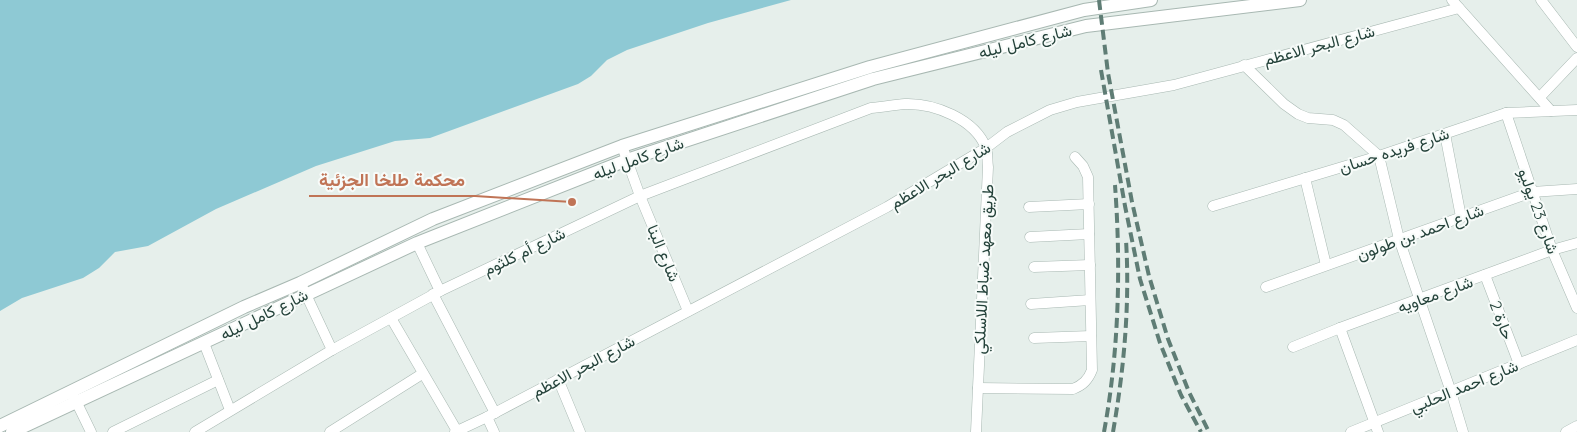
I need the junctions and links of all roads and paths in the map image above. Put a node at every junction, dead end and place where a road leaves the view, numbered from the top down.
1 (1151, 0) edge
2 (1300, 0) edge
3 (1541, 0) edge
4 (1455, 4) edge
5 (1577, 47) edge
6 (1577, 58) edge
7 (1244, 65) junction
8 (1540, 97) junction
9 (1577, 110) edge
10 (1551, 111) junction
11 (1506, 113) junction
12 (1445, 134) junction
13 (622, 146) junction
14 (986, 148) junction
15 (1379, 156) junction
16 (1074, 157) dead end
17 (627, 160) junction
18 (1305, 178) junction
19 (1577, 189) edge
20 (1532, 192) junction
21 (640, 196) junction
22 (1089, 204) junction
23 (1213, 206) dead end
24 (1029, 207) dead end
25 (1461, 217) junction
26 (1089, 234) junction
27 (1030, 237) dead end
28 (1399, 239) junction
29 (417, 243) junction
30 (1577, 243) edge
31 (1552, 250) junction
32 (1090, 265) junction
33 (1326, 265) junction
34 (1034, 267) dead end
35 (1485, 275) junction
36 (1266, 287) dead end
37 (303, 288) junction
38 (436, 293) junction
39 (1090, 300) junction
40 (1419, 300) junction
41 (1032, 304) dead end
42 (1577, 308) edge
43 (688, 311) junction
44 (391, 318) junction
45 (1340, 328) junction
46 (1091, 336) junction
47 (1034, 338) dead end
48 (1577, 340) edge
49 (204, 343) junction
50 (1293, 347) dead end
51 (332, 350) junction
52 (1519, 364) junction
53 (422, 374) junction
54 (558, 379) junction
55 (218, 380) junction
56 (978, 388) junction
57 (1451, 392) junction
58 (74, 396) junction
59 (230, 410) junction
60 (491, 415) junction
61 (0, 426) edge
62 (1577, 426) edge
63 (1376, 427) edge
64 (12, 432) edge
65 (91, 432) edge
66 (113, 432) edge
67 (195, 432) edge
68 (330, 432) edge
69 (456, 432) edge
70 (494, 432) edge
71 (580, 432) edge
72 (976, 432) edge
73 (1351, 432) edge
74 (1463, 432) edge
75 (1566, 432) edge

1 - 13 street, شارع كامل ليله
2 - 17 street, شارع كامل ليله
3 - 5 street
4 - 7 street, شارع البحر الاعظم
4 - 8 street
6 - 8 street
7 - 14 street, شارع البحر الاعظم
7 - 15 street
8 - 10 street
9 - 10 street, شارع فريده حسان
10 - 11 street, شارع فريده حسان
11 - 12 street, شارع فريده حسان
11 - 20 street, شارع 23 يوليو
12 - 15 street, شارع فريده حسان
12 - 25 street
13 - 17 street, شارع البنا
13 - 37 street, شارع كامل ليله
14 - 21 street, شارع أم كلثوم
14 - 43 street, شارع البحر الاعظم
14 - 56 street, طريق معهد ضباط اللاسلكي
15 - 18 street, شارع فريده حسان
15 - 28 street
16 - 22 street
17 - 21 street, شارع البنا
17 - 29 street, شارع كامل ليله
18 - 23 street, شارع فريده حسان
18 - 33 street
19 - 20 street, شارع احمد بن طولون
20 - 25 street, شارع احمد بن طولون
20 - 31 street, شارع 23 يوليو
21 - 38 street, شارع أم كلثوم
21 - 43 street, شارع البنا
22 - 24 street
22 - 26 street
25 - 28 street, شارع احمد بن طولون
26 - 27 street
26 - 32 street
28 - 33 street, شارع احمد بن طولون
28 - 40 street
29 - 37 street, شارع كامل ليله
29 - 38 street
30 - 31 street, شارع معاويه
31 - 35 street, شارع معاويه
31 - 42 street, شارع 23 يوليو
32 - 34 street
32 - 39 street
33 - 36 street, شارع احمد بن طولون
35 - 40 street, شارع معاويه
35 - 52 street, حارة 2
37 - 49 street, شارع كامل ليله
37 - 51 street
37 - 58 street, شارع كامل ليله
38 - 44 street, شارع أم كلثوم
38 - 60 street
39 - 41 street
39 - 46 street
40 - 45 street, شارع معاويه
40 - 57 street
43 - 54 street, شارع البحر الاعظم
44 - 51 street, شارع أم كلثوم
44 - 53 street
45 - 50 street, شارع معاويه
45 - 63 street
46 - 47 street
46 - 56 street
48 - 52 street, شارع احمد الحلبي
49 - 55 street
49 - 58 street, شارع كامل ليله
51 - 59 street, شارع أم كلثوم
52 - 57 street, شارع احمد الحلبي
53 - 68 street
53 - 69 street
54 - 60 street, شارع البحر الاعظم
54 - 71 street
55 - 59 street
55 - 66 street
56 - 72 street, طريق معهد ضباط اللاسلكي
57 - 63 street, شارع احمد الحلبي
57 - 74 street
58 - 61 street, شارع كامل ليله
58 - 64 street, شارع كامل ليله
58 - 65 street
59 - 67 street, شارع أم كلثوم
60 - 69 street, شارع البحر الاعظم
60 - 70 street
62 - 75 street
63 - 73 street, شارع احمد الحلبي

